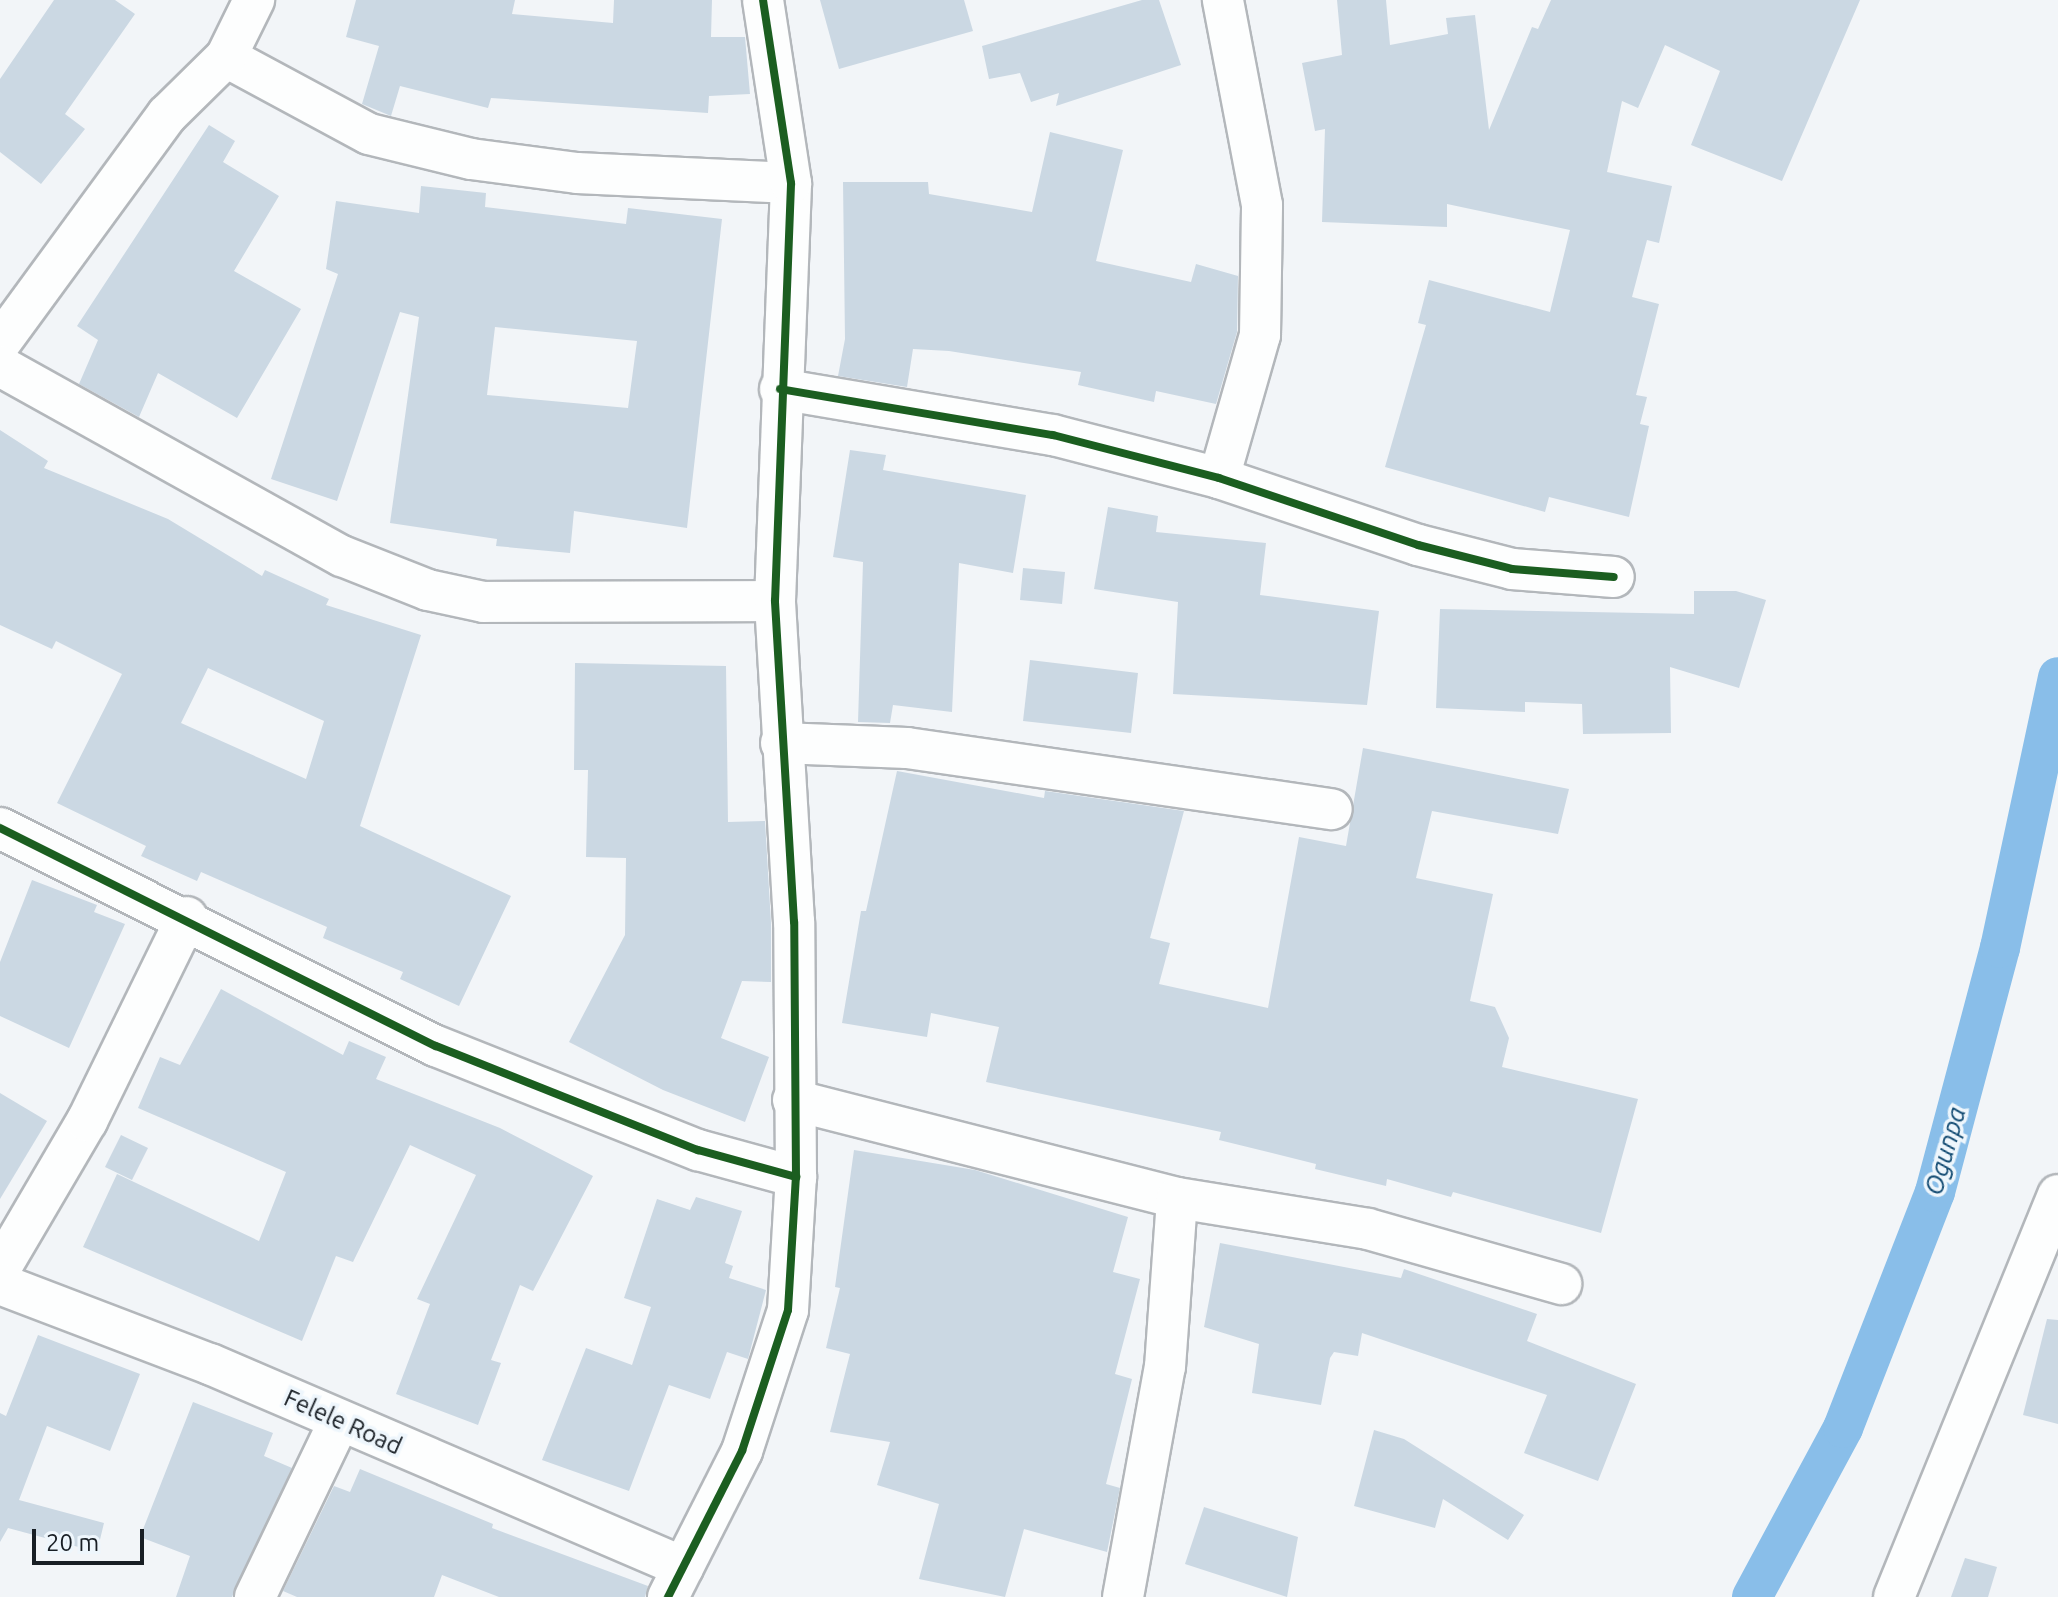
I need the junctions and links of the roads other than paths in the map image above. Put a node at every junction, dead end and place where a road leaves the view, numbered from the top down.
1 (254, 0) edge
2 (763, 0) edge
3 (1223, 0) edge
4 (226, 57) junction
5 (791, 183) junction
6 (0, 343) edge
7 (0, 366) edge
8 (780, 389) junction
9 (1219, 478) junction
10 (1614, 577) dead end
11 (775, 601) junction
12 (781, 743) junction
13 (1332, 809) dead end
14 (0, 828) edge
15 (187, 917) junction
16 (793, 1100) junction
17 (796, 1177) junction
18 (2058, 1195) edge
19 (1177, 1198) junction
20 (0, 1269) edge
21 (0, 1284) edge
22 (1561, 1284) dead end
23 (339, 1422) junction
24 (676, 1582) edge
25 (255, 1597) edge
26 (1123, 1597) edge
27 (1894, 1597) edge

1 - 4 street
2 - 5 street
3 - 9 street
4 - 5 street
4 - 6 street
5 - 8 street
7 - 11 street
8 - 9 street
8 - 11 street
9 - 10 street
11 - 12 street
12 - 13 street
12 - 16 street
14 - 15 street
15 - 17 street
15 - 20 street
16 - 17 street
16 - 19 street
17 - 24 street
18 - 27 street
19 - 22 street
19 - 26 street
21 - 23 street, Felele Road
23 - 24 street, Felele Road
23 - 25 street

